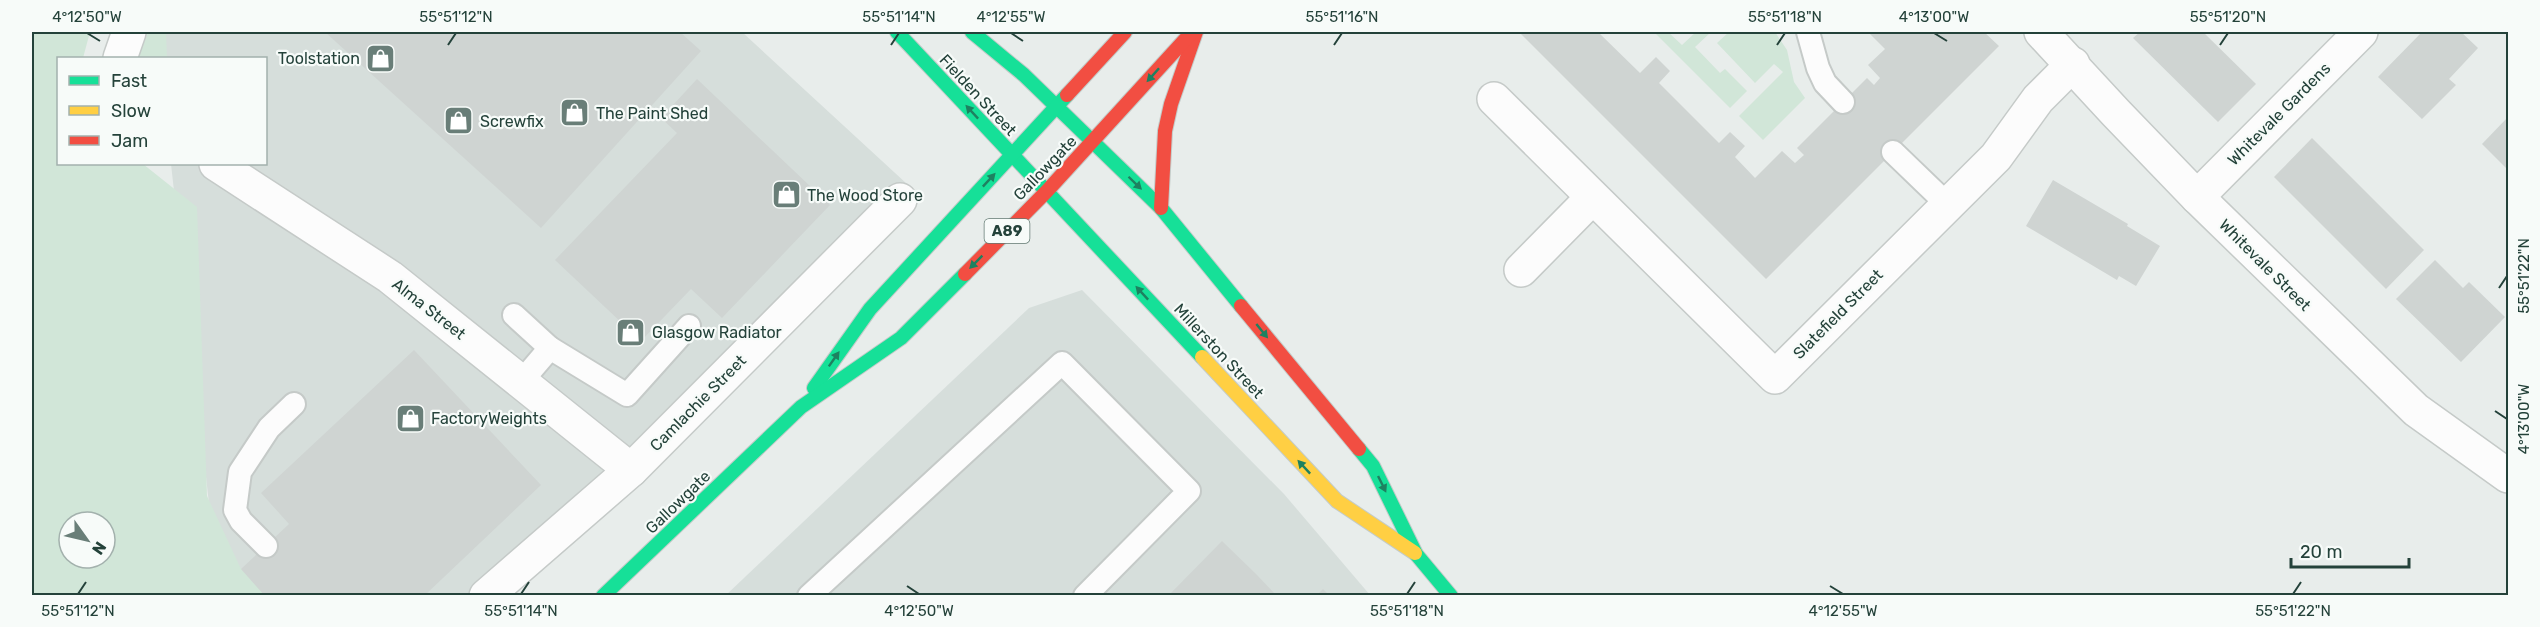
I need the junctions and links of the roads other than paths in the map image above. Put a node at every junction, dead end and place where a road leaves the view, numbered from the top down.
1 (129, 32) edge
2 (897, 32) edge
3 (972, 32) edge
4 (1125, 32) edge
5 (1194, 32) edge
6 (1809, 32) edge
7 (2041, 32) edge
8 (2361, 32) edge
9 (120, 57) edge
10 (2073, 64) junction
11 (1494, 99) dead end
12 (1843, 102) dead end
13 (1056, 106) junction
14 (1094, 142) junction
15 (1893, 152) dead end
16 (1012, 154) junction
17 (218, 165) edge
18 (1047, 192) junction
19 (2197, 197) junction
20 (1592, 198) junction
21 (900, 200) dead end
22 (1948, 206) junction
23 (1161, 208) junction
24 (1521, 270) dead end
25 (514, 315) dead end
26 (689, 326) dead end
27 (550, 348) junction
28 (521, 382) junction
29 (294, 404) dead end
30 (801, 407) junction
31 (631, 470) junction
32 (2508, 476) edge
33 (266, 546) dead end
34 (1416, 554) junction
35 (486, 596) edge
36 (603, 596) edge
37 (809, 596) edge
38 (1085, 596) edge
39 (1451, 596) edge

1 - 9 street
16 -> 2 main road, Fielden Street
3 - 13 main road
4 - 13 main road, Gallowgate / A89
5 -> 14 main road, Gallowgate / A89
5 - 23 main road
6 - 12 lane
7 - 10 street, Whitevale Street
8 - 19 street, Whitevale Gardens
10 - 19 street, Whitevale Street
10 - 22 street, Slatefield Street
11 - 20 street, Slatefield Street
13 - 14 main road
13 - 16 main road, Gallowgate / A89
14 - 18 main road, Gallowgate / A89
14 -> 23 main road, Millerston Street
15 - 22 lane
16 - 18 main road, Millerston Street
30 -> 16 main road, Gallowgate / A89
17 - 28 street, Alma Street
18 -> 30 main road, Gallowgate / A89
34 -> 18 main road, Millerston Street
19 - 32 street, Whitevale Street
20 - 22 street, Slatefield Street
20 - 24 street
21 - 31 street, Camlachie Street
23 -> 34 main road, Millerston Street
25 - 27 lane
26 - 27 lane
27 - 28 lane
28 - 31 street, Alma Street
29 - 33 lane
30 - 36 main road, Gallowgate / A89
31 - 35 street, Camlachie Street
34 - 39 main road, Millerston Street
37 - 38 lane

